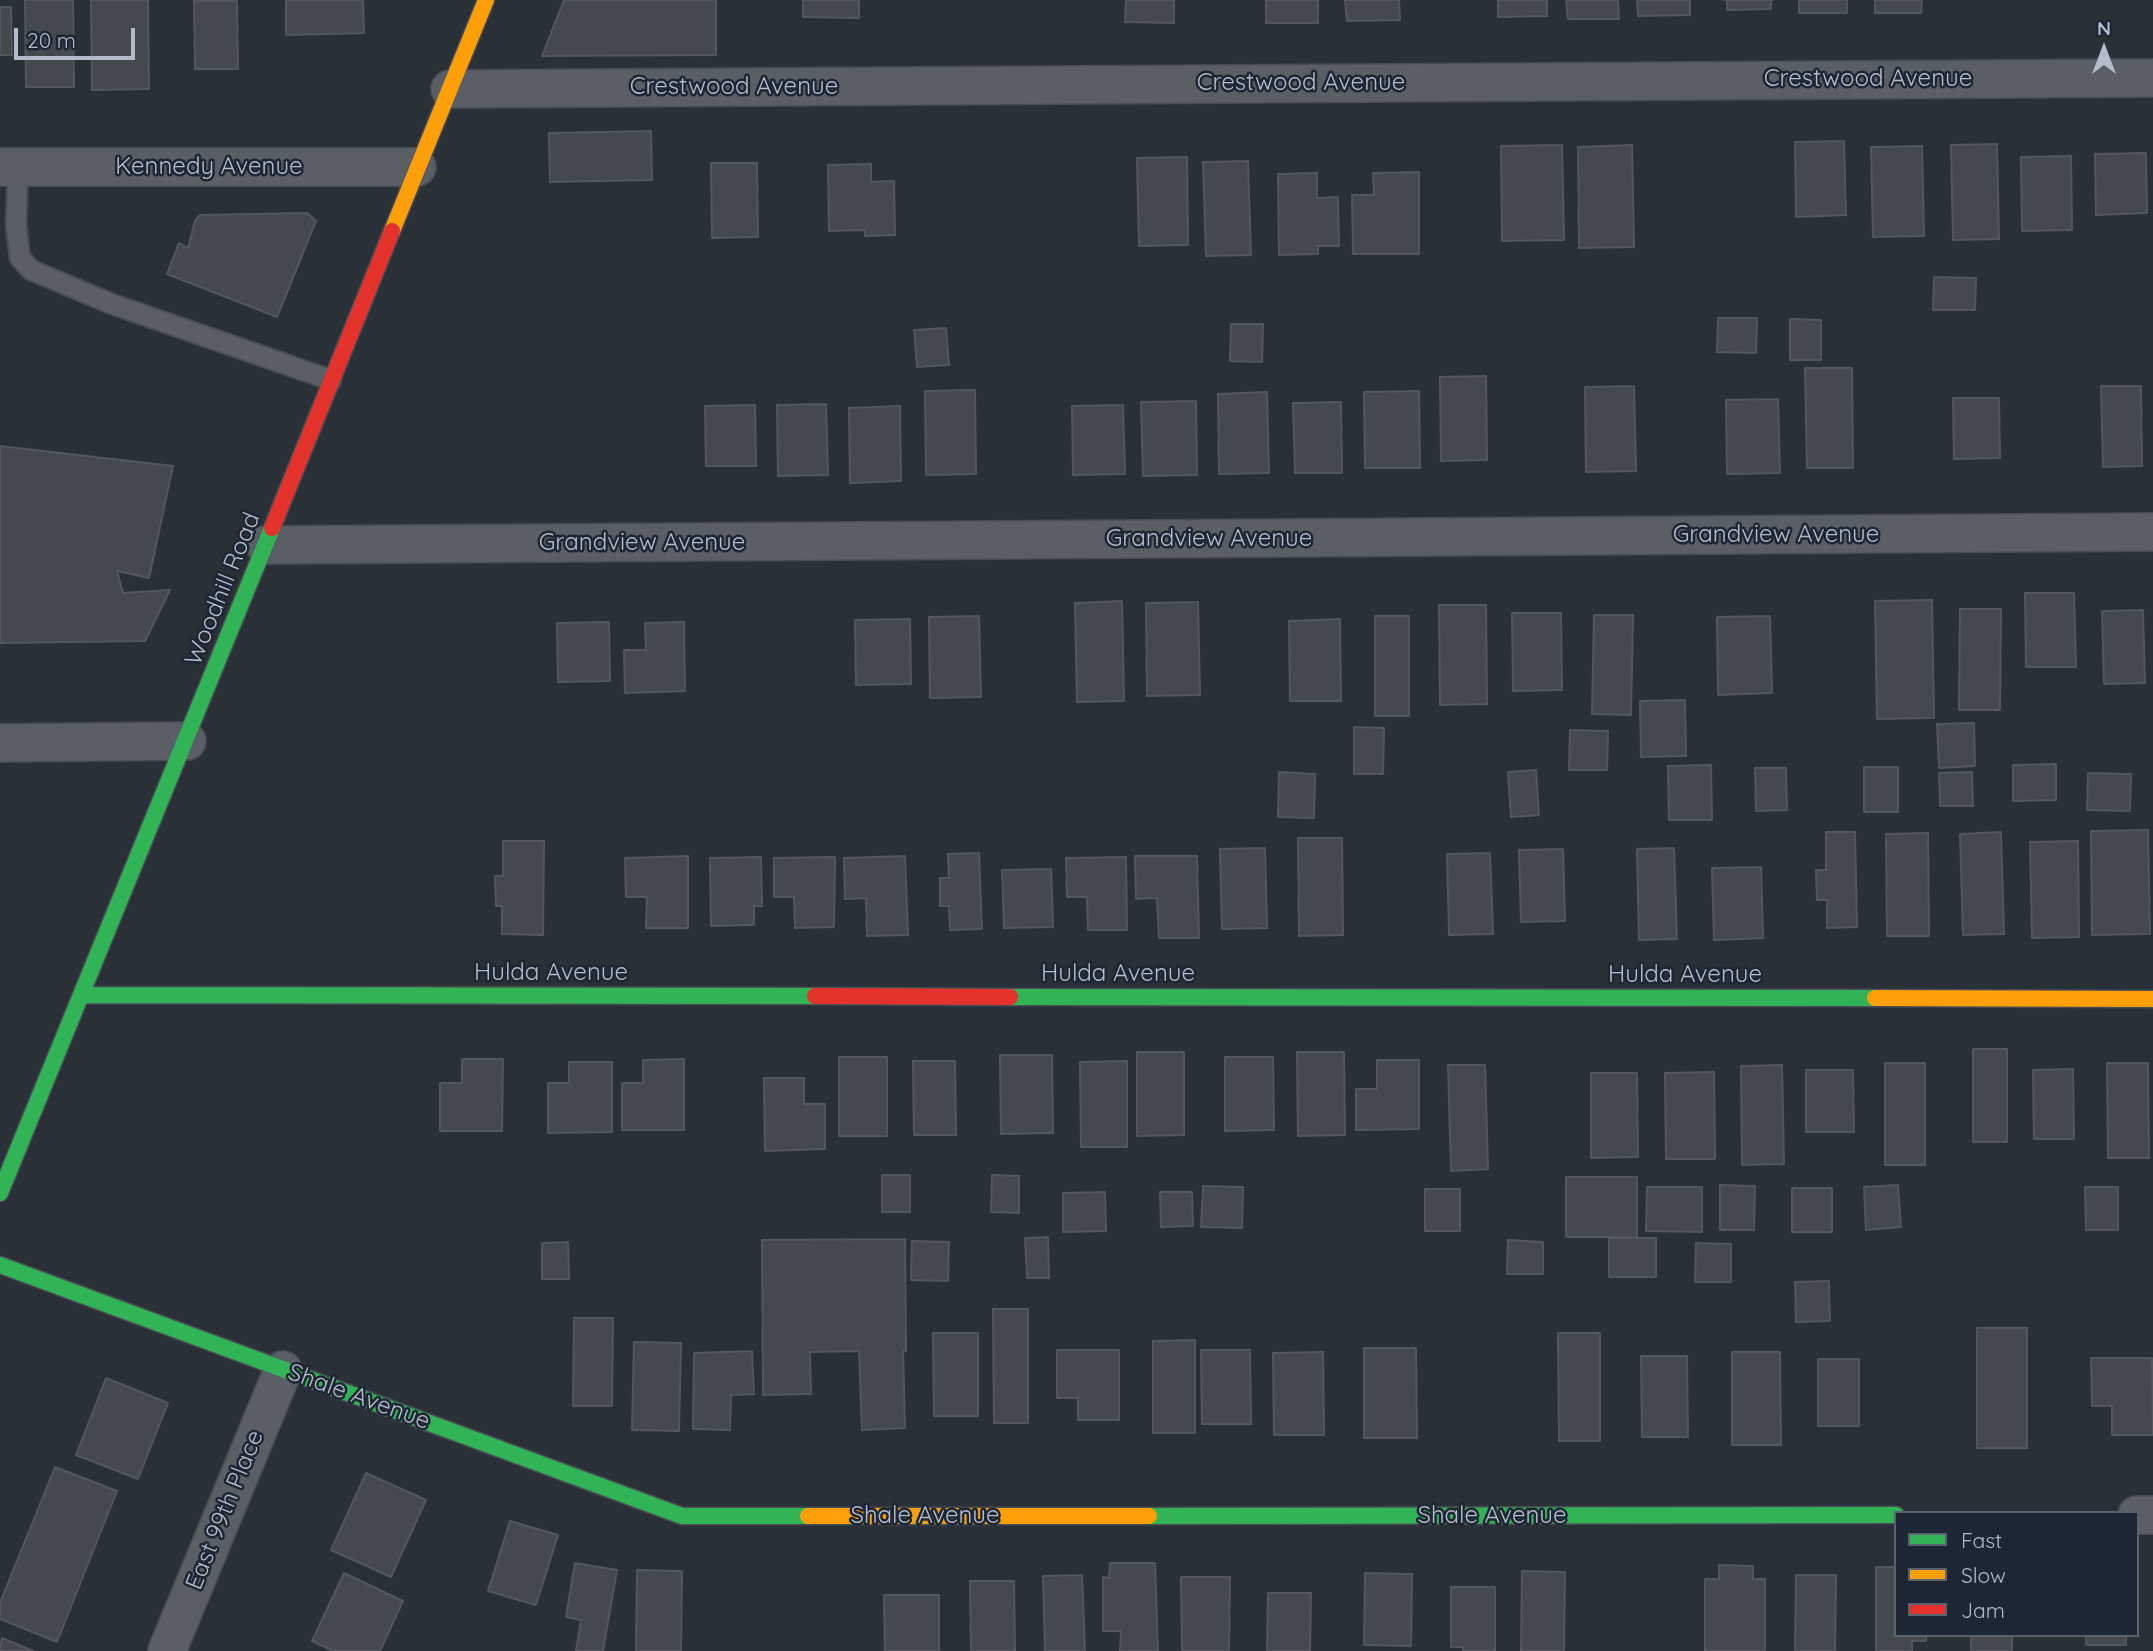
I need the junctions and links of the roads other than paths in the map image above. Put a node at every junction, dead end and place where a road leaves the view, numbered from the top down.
1 (486, 0) edge
2 (2153, 78) edge
3 (450, 89) junction
4 (9, 167) edge
5 (417, 167) junction
6 (331, 380) junction
7 (2153, 532) edge
8 (265, 545) junction
9 (187, 741) junction
10 (0, 743) edge
11 (84, 995) junction
12 (2153, 999) edge
13 (0, 1193) edge
14 (0, 1265) edge
15 (284, 1370) junction
16 (1894, 1516) edge
17 (167, 1651) edge

1 - 3 street, Woodhill Road
2 - 3 street, Crestwood Avenue
3 - 5 street, Woodhill Road
4 - 5 street, Kennedy Avenue
4 - 6 lane
5 - 6 street, Woodhill Road
6 - 8 street, Woodhill Road
7 - 8 street, Grandview Avenue
8 - 9 street, Woodhill Road
9 - 10 street
9 - 11 street, Woodhill Road
11 - 12 street, Hulda Avenue
11 - 13 street, Woodhill Road
14 - 15 street, Shale Avenue
15 - 16 street, Shale Avenue
15 - 17 street, East 99th Place

